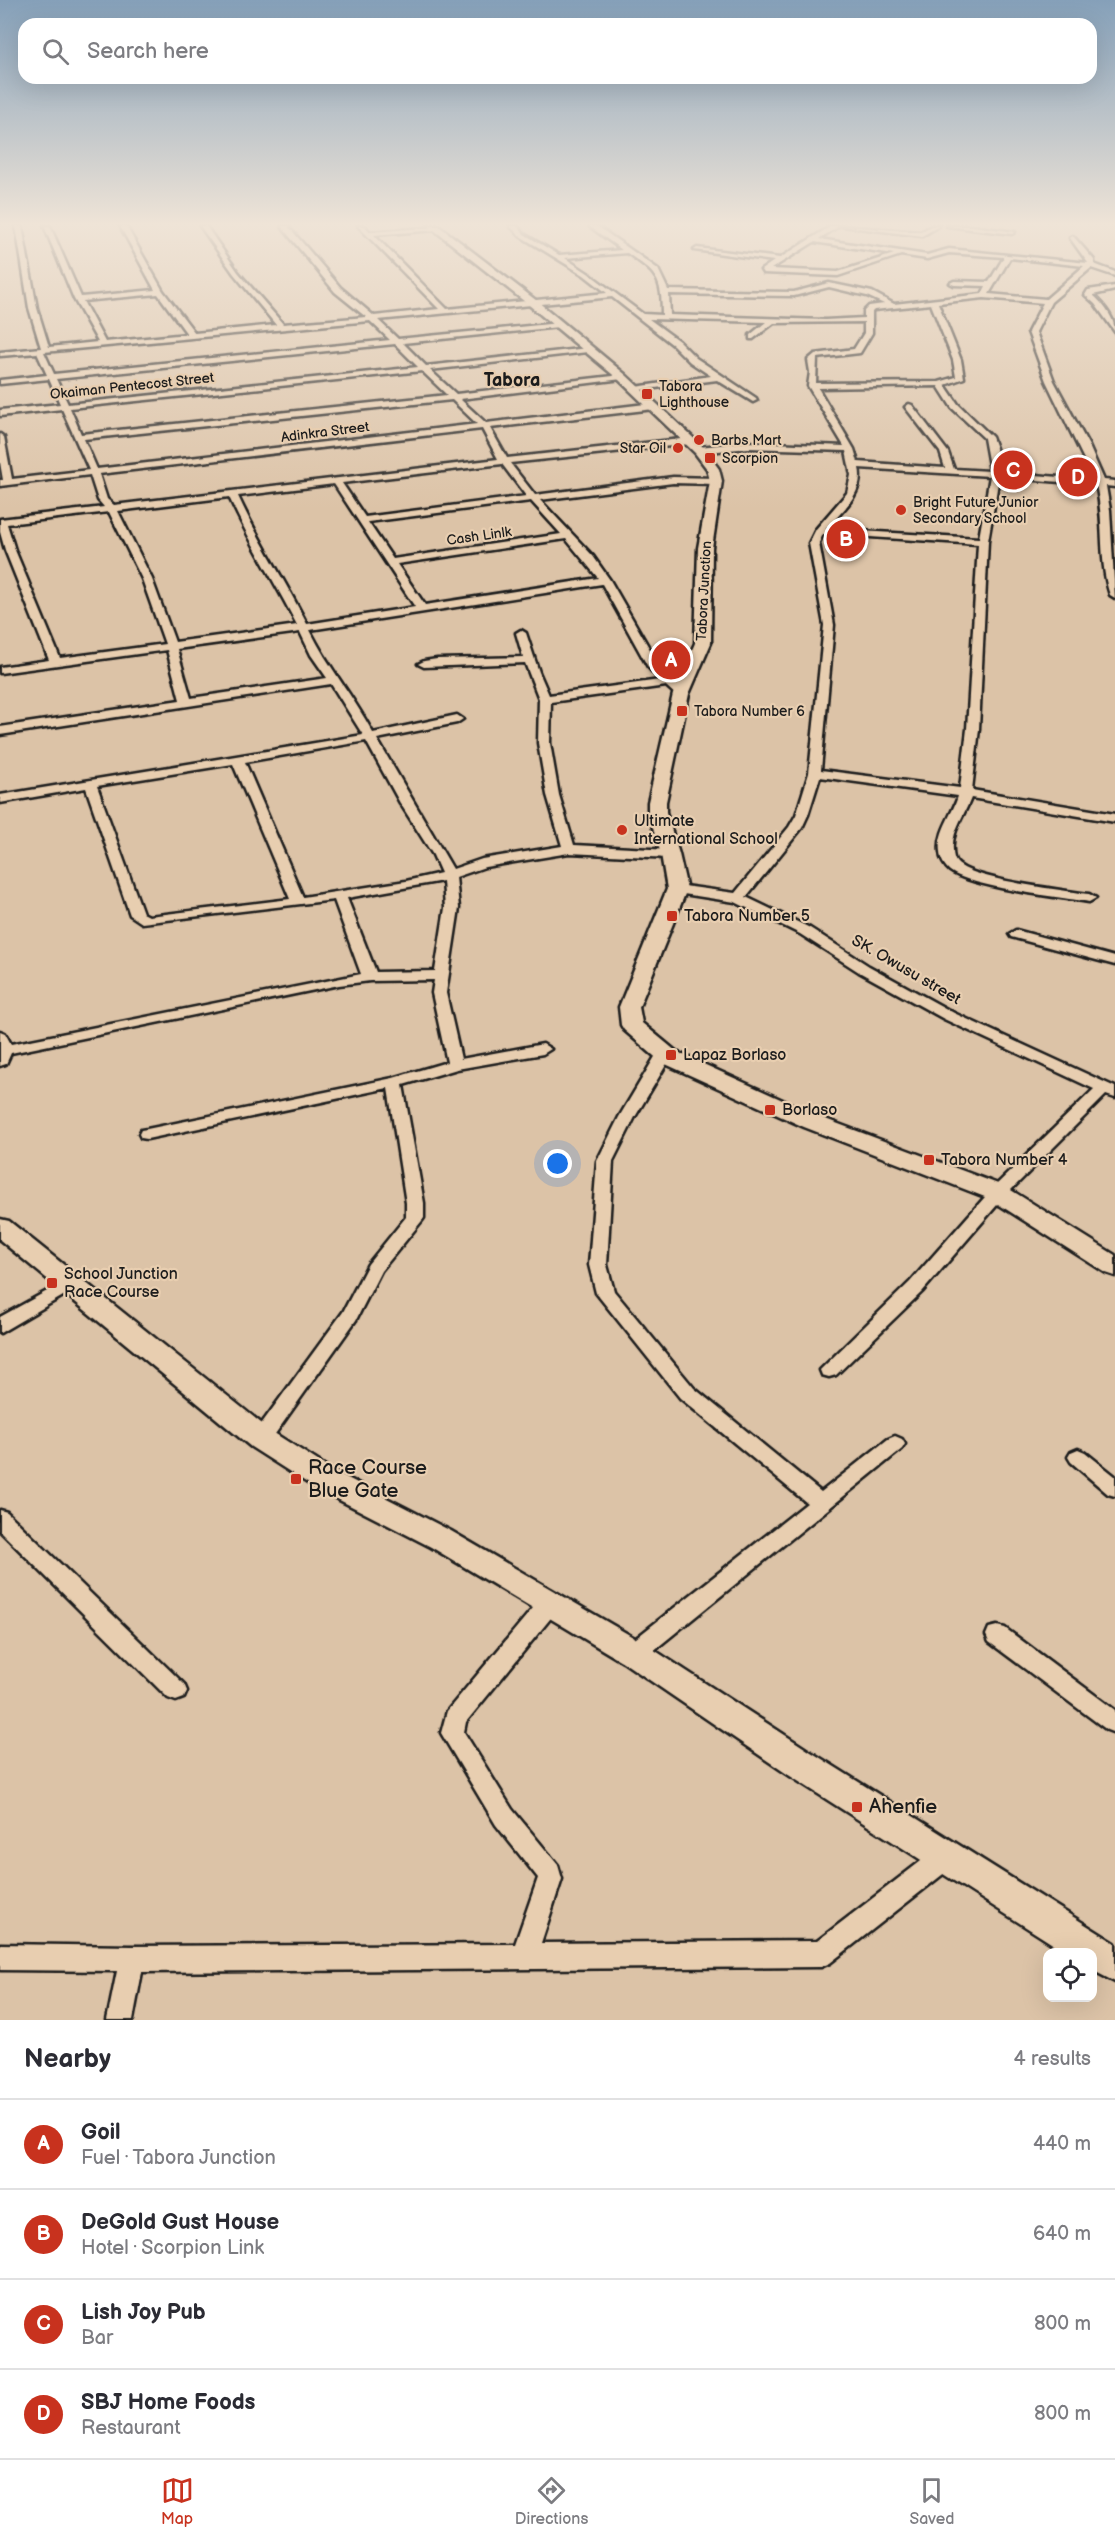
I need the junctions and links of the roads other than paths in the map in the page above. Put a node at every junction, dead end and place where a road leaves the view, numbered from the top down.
1 (36, 320) edge
2 (90, 320) edge
3 (182, 320) edge
4 (275, 320) edge
5 (358, 320) edge
6 (374, 320) edge
7 (553, 320) edge
8 (644, 320) edge
9 (773, 320) edge
10 (869, 320) edge
11 (941, 320) edge
12 (1038, 320) edge
13 (559, 325) junction
14 (281, 327) junction
15 (194, 336) junction
16 (753, 337) dead end
17 (398, 342) junction
18 (103, 345) junction
19 (588, 350) junction
20 (43, 351) junction
21 (0, 354) edge
22 (425, 368) junction
23 (622, 377) junction
24 (720, 377) junction
25 (51, 378) junction
26 (0, 382) edge
27 (940, 384) junction
28 (812, 386) junction
29 (635, 389) junction
30 (454, 397) junction
31 (753, 400) dead end
32 (65, 406) junction
33 (654, 406) junction
34 (909, 407) dead end
35 (0, 412) edge
36 (485, 427) junction
37 (0, 436) edge
38 (78, 437) junction
39 (694, 446) junction
40 (1, 448) edge
41 (850, 450) junction
42 (504, 461) junction
43 (856, 465) junction
44 (950, 470) junction
45 (94, 472) junction
46 (995, 474) junction
47 (336, 481) junction
48 (716, 481) junction
49 (4, 483) edge
50 (1100, 483) junction
51 (1115, 484) edge
52 (232, 494) junction
53 (532, 497) junction
54 (113, 510) junction
55 (362, 519) junction
56 (1, 522) edge
57 (819, 531) junction
58 (570, 536) junction
59 (983, 541) junction
60 (391, 562) junction
61 (605, 580) junction
62 (1115, 595) edge
63 (421, 608) junction
64 (302, 628) junction
65 (521, 633) dead end
66 (171, 646) junction
67 (529, 660) junction
68 (54, 661) junction
69 (424, 664) dead end
70 (0, 670) edge
71 (335, 680) junction
72 (668, 682) junction
73 (681, 694) junction
74 (545, 699) junction
75 (187, 704) junction
76 (457, 719) dead end
77 (0, 731) edge
78 (370, 737) junction
79 (237, 758) junction
80 (815, 773) junction
81 (90, 783) junction
82 (966, 793) junction
83 (0, 799) edge
84 (1115, 818) edge
85 (569, 849) junction
86 (670, 854) junction
87 (449, 875) junction
88 (677, 889) junction
89 (339, 896) junction
90 (738, 898) junction
91 (1089, 898) dead end
92 (298, 902) junction
93 (1016, 934) dead end
94 (1115, 961) edge
95 (442, 975) junction
96 (370, 977) junction
97 (2, 1049) edge
98 (543, 1049) dead end
99 (663, 1054) junction
100 (455, 1065) junction
101 (395, 1082) junction
102 (1110, 1090) edge
103 (147, 1134) dead end
104 (998, 1193) junction
105 (0, 1227) edge
106 (1115, 1267) edge
107 (69, 1286) junction
108 (0, 1326) edge
109 (830, 1370) dead end
110 (261, 1439) junction
111 (895, 1444) dead end
112 (1078, 1457) dead end
113 (1115, 1488) edge
114 (821, 1503) junction
115 (0, 1518) edge
116 (551, 1602) junction
117 (997, 1635) dead end
118 (634, 1653) junction
119 (176, 1691) dead end
120 (1115, 1723) edge
121 (947, 1856) junction
122 (524, 1955) junction
123 (0, 1957) edge
124 (132, 1959) junction
125 (1115, 1964) edge
126 (120, 2020) edge

1 - 20 street
2 - 18 street
3 - 15 street
4 - 14 street
5 - 14 street
6 - 17 street
7 - 13 street
8 - 24 street
9 - 16 street
10 - 28 street
11 - 27 street
12 - 50 street
13 - 17 street
13 - 19 street
14 - 15 street
15 - 18 street
17 - 22 street
17 - 25 street
18 - 20 street
19 - 22 street, Okaiman Pentecost Street
19 - 23 street
20 - 21 street
20 - 25 street
22 - 30 street
22 - 32 street, Okaiman Pentecost Street
23 - 29 street
23 - 30 street
24 - 29 street
24 - 31 street
25 - 26 street
25 - 32 street
27 - 28 street
27 - 46 street
28 - 41 street
29 - 33 street
30 - 36 street
30 - 38 street
32 - 35 street, Okaiman Pentecost Street
32 - 38 street
33 - 36 street, Adinkra Street
33 - 39 street
34 - 44 street
36 - 42 street
36 - 45 street, Adinkra Street
37 - 40 street
38 - 45 street
39 - 41 street
39 - 42 street
39 - 48 street
40 - 49 street
41 - 43 street
42 - 47 street
42 - 53 street
43 - 44 street
43 - 57 street
44 - 46 street
45 - 49 street, Adinkra Street
45 - 54 street
46 - 50 street
46 - 59 street
47 - 52 street
47 - 55 street
48 - 53 street
48 - 73 street, Tabora Junction
50 - 51 street
50 - 62 street
52 - 54 street
52 - 64 street
53 - 55 street
53 - 58 street
54 - 56 street
54 - 66 street
55 - 60 street
56 - 68 street
57 - 59 street
57 - 80 street
58 - 60 street, Cash Linlk
58 - 61 street
59 - 82 street
60 - 63 street
61 - 63 street
61 - 72 street
63 - 64 street
64 - 66 street
64 - 71 street
65 - 67 street
66 - 68 street
66 - 75 street
67 - 69 street
67 - 74 street
68 - 70 street
71 - 75 street
71 - 78 street
72 - 73 street
72 - 74 street
73 - 86 street, Tabora Junction
74 - 85 street
75 - 77 street
76 - 78 street
78 - 79 street
78 - 87 street
79 - 81 street
79 - 92 street
80 - 82 street
80 - 90 street
81 - 83 street
81 - 92 street
82 - 84 street
82 - 91 street
85 - 86 street
85 - 87 street
86 - 88 street, Tabora Junction
87 - 89 street
87 - 95 street
88 - 90 street, SK. Owusu street
88 - 99 street
89 - 92 street
89 - 96 street
90 - 102 street, SK. Owusu street
93 - 94 street
95 - 96 street
95 - 100 street
96 - 97 street
98 - 100 street
99 - 104 street
99 - 114 street
100 - 101 street
101 - 103 street
101 - 110 street
102 - 104 street
104 - 106 street
104 - 109 street
105 - 107 street
107 - 108 street
107 - 110 street
110 - 116 street
111 - 114 street
112 - 113 street
114 - 118 street
115 - 119 street
116 - 118 street
116 - 122 street
117 - 120 street
118 - 121 street
121 - 122 street
121 - 125 street
122 - 124 street
123 - 124 street
124 - 126 street

